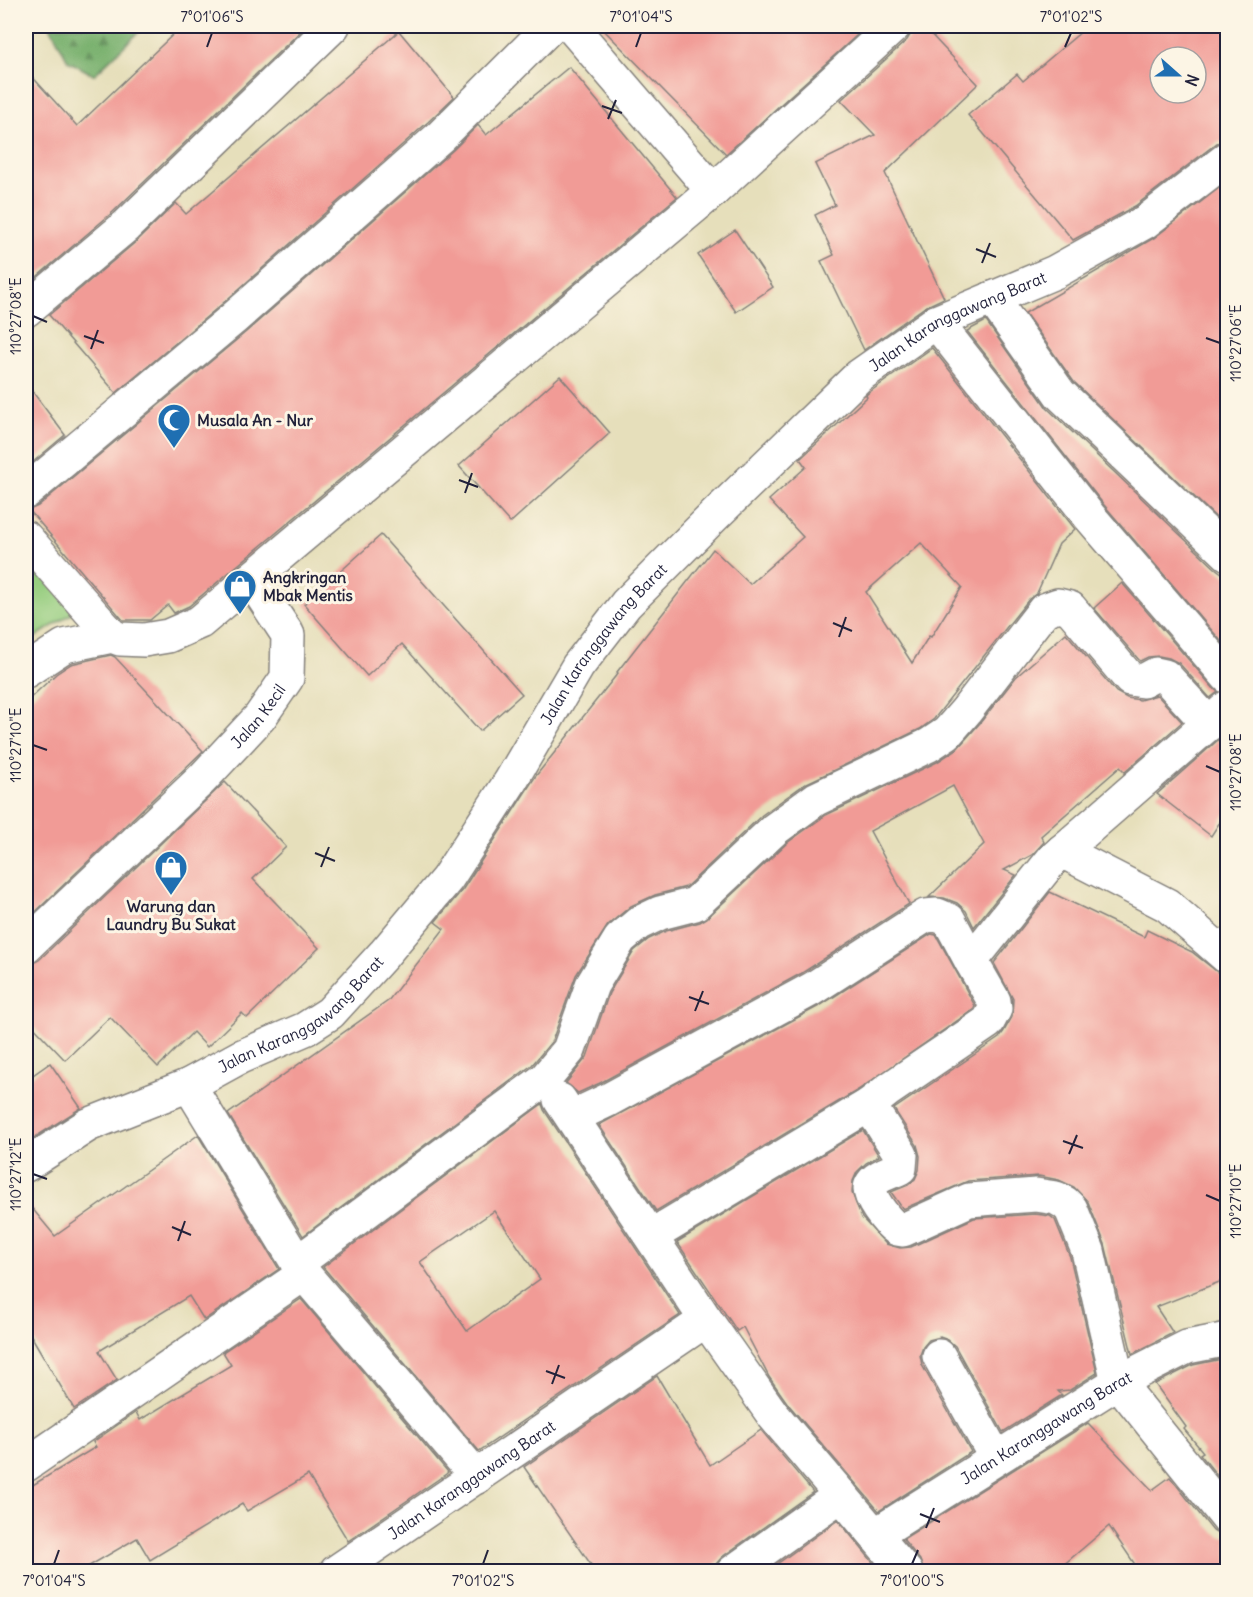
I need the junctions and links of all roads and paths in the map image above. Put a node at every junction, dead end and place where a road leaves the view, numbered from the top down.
1 (333, 26) edge
2 (551, 26) edge
3 (571, 26) edge
4 (894, 26) edge
5 (1227, 158) edge
6 (713, 191) junction
7 (992, 298) junction
8 (26, 310) edge
9 (936, 322) junction
10 (26, 492) edge
11 (26, 538) edge
12 (1227, 554) edge
13 (250, 579) junction
14 (111, 636) junction
15 (26, 671) edge
16 (1227, 677) edge
17 (1218, 716) edge
18 (1062, 851) junction
19 (26, 946) edge
20 (1227, 958) edge
21 (971, 961) junction
22 (545, 1079) junction
23 (189, 1085) junction
24 (868, 1105) junction
25 (572, 1117) junction
26 (26, 1165) edge
27 (651, 1236) junction
28 (300, 1268) junction
29 (706, 1320) junction
30 (1227, 1339) edge
31 (939, 1356) dead end
32 (1118, 1382) junction
33 (996, 1458) junction
34 (26, 1466) edge
35 (477, 1477) junction
36 (841, 1495) junction
37 (1227, 1519) edge
38 (875, 1536) junction
39 (336, 1572) edge
40 (733, 1572) edge
41 (906, 1572) edge

1 - 8 street
2 - 10 street
3 - 6 street
4 - 6 street
5 - 7 street, Jalan Karanggawang Barat
6 - 13 street
7 - 9 street, Jalan Karanggawang Barat
7 - 12 street
9 - 16 street
9 - 23 street, Jalan Karanggawang Barat
11 - 14 street
13 - 14 street
13 - 19 street, Jalan Kecil
14 - 15 street
17 - 18 street
17 - 22 street
18 - 20 street
18 - 21 street
21 - 24 street
21 - 25 street
22 - 25 street
22 - 28 street
23 - 26 street, Jalan Karanggawang Barat
23 - 28 street
24 - 27 street
24 - 32 street
25 - 27 street
27 - 29 street
28 - 34 street
28 - 35 street
29 - 35 street, Jalan Karanggawang Barat
29 - 36 street
30 - 32 street, Jalan Karanggawang Barat
31 - 33 street
32 - 33 street, Jalan Karanggawang Barat
32 - 37 street
33 - 38 street, Jalan Karanggawang Barat
35 - 39 street, Jalan Karanggawang Barat
36 - 38 street
36 - 40 street
38 - 41 street

